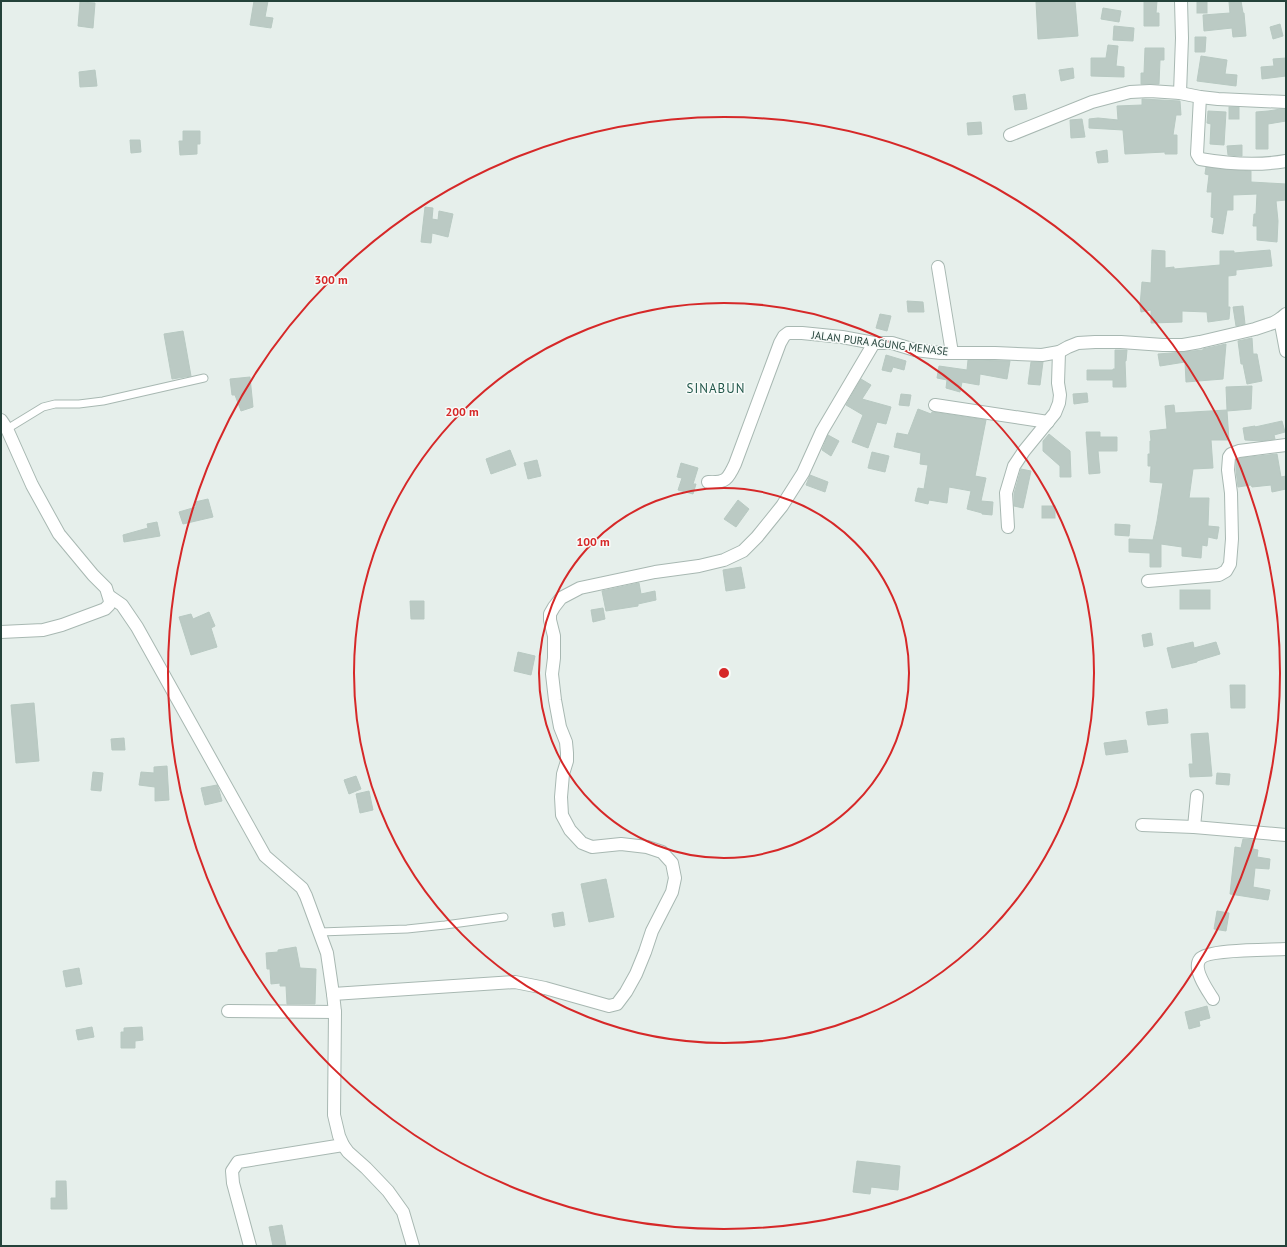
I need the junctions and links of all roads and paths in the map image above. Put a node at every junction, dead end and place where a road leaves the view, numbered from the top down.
1 (1181, 1) edge
2 (1180, 93) junction
3 (1200, 97) junction
4 (1286, 102) edge
5 (1010, 135) dead end
6 (1286, 161) edge
7 (938, 267) dead end
8 (1283, 316) edge
9 (874, 343) junction
10 (1286, 351) edge
11 (1059, 352) junction
12 (952, 353) junction
13 (204, 378) dead end
14 (935, 405) dead end
15 (1048, 422) junction
16 (4, 424) edge
17 (1286, 445) edge
18 (708, 482) dead end
19 (1008, 526) dead end
20 (1148, 581) dead end
21 (109, 596) junction
22 (1, 632) edge
23 (1197, 796) dead end
24 (1142, 825) dead end
25 (1194, 827) junction
26 (1286, 835) edge
27 (504, 917) dead end
28 (320, 932) junction
29 (1286, 949) edge
30 (333, 994) junction
31 (1213, 999) dead end
32 (228, 1011) dead end
33 (335, 1012) junction
34 (343, 1145) junction
35 (250, 1246) edge
36 (413, 1246) edge

1 - 2 street
2 - 3 street
2 - 5 street
3 - 4 street
3 - 6 street
7 - 12 street
8 - 10 street
8 - 11 street, JALAN PURA AGUNG MENASE
9 - 12 street, JALAN PURA AGUNG MENASE
9 - 18 street, JALAN PURA AGUNG MENASE
9 - 30 street
11 - 12 street, JALAN PURA AGUNG MENASE
11 - 15 street
13 - 16 lane
14 - 15 street
15 - 19 street
16 - 21 street
17 - 20 street
21 - 22 street
21 - 28 street
23 - 25 street
24 - 25 street
25 - 26 street
27 - 28 lane
28 - 30 street
29 - 31 street
30 - 33 street
32 - 33 street
33 - 34 street
34 - 35 street
34 - 36 street

